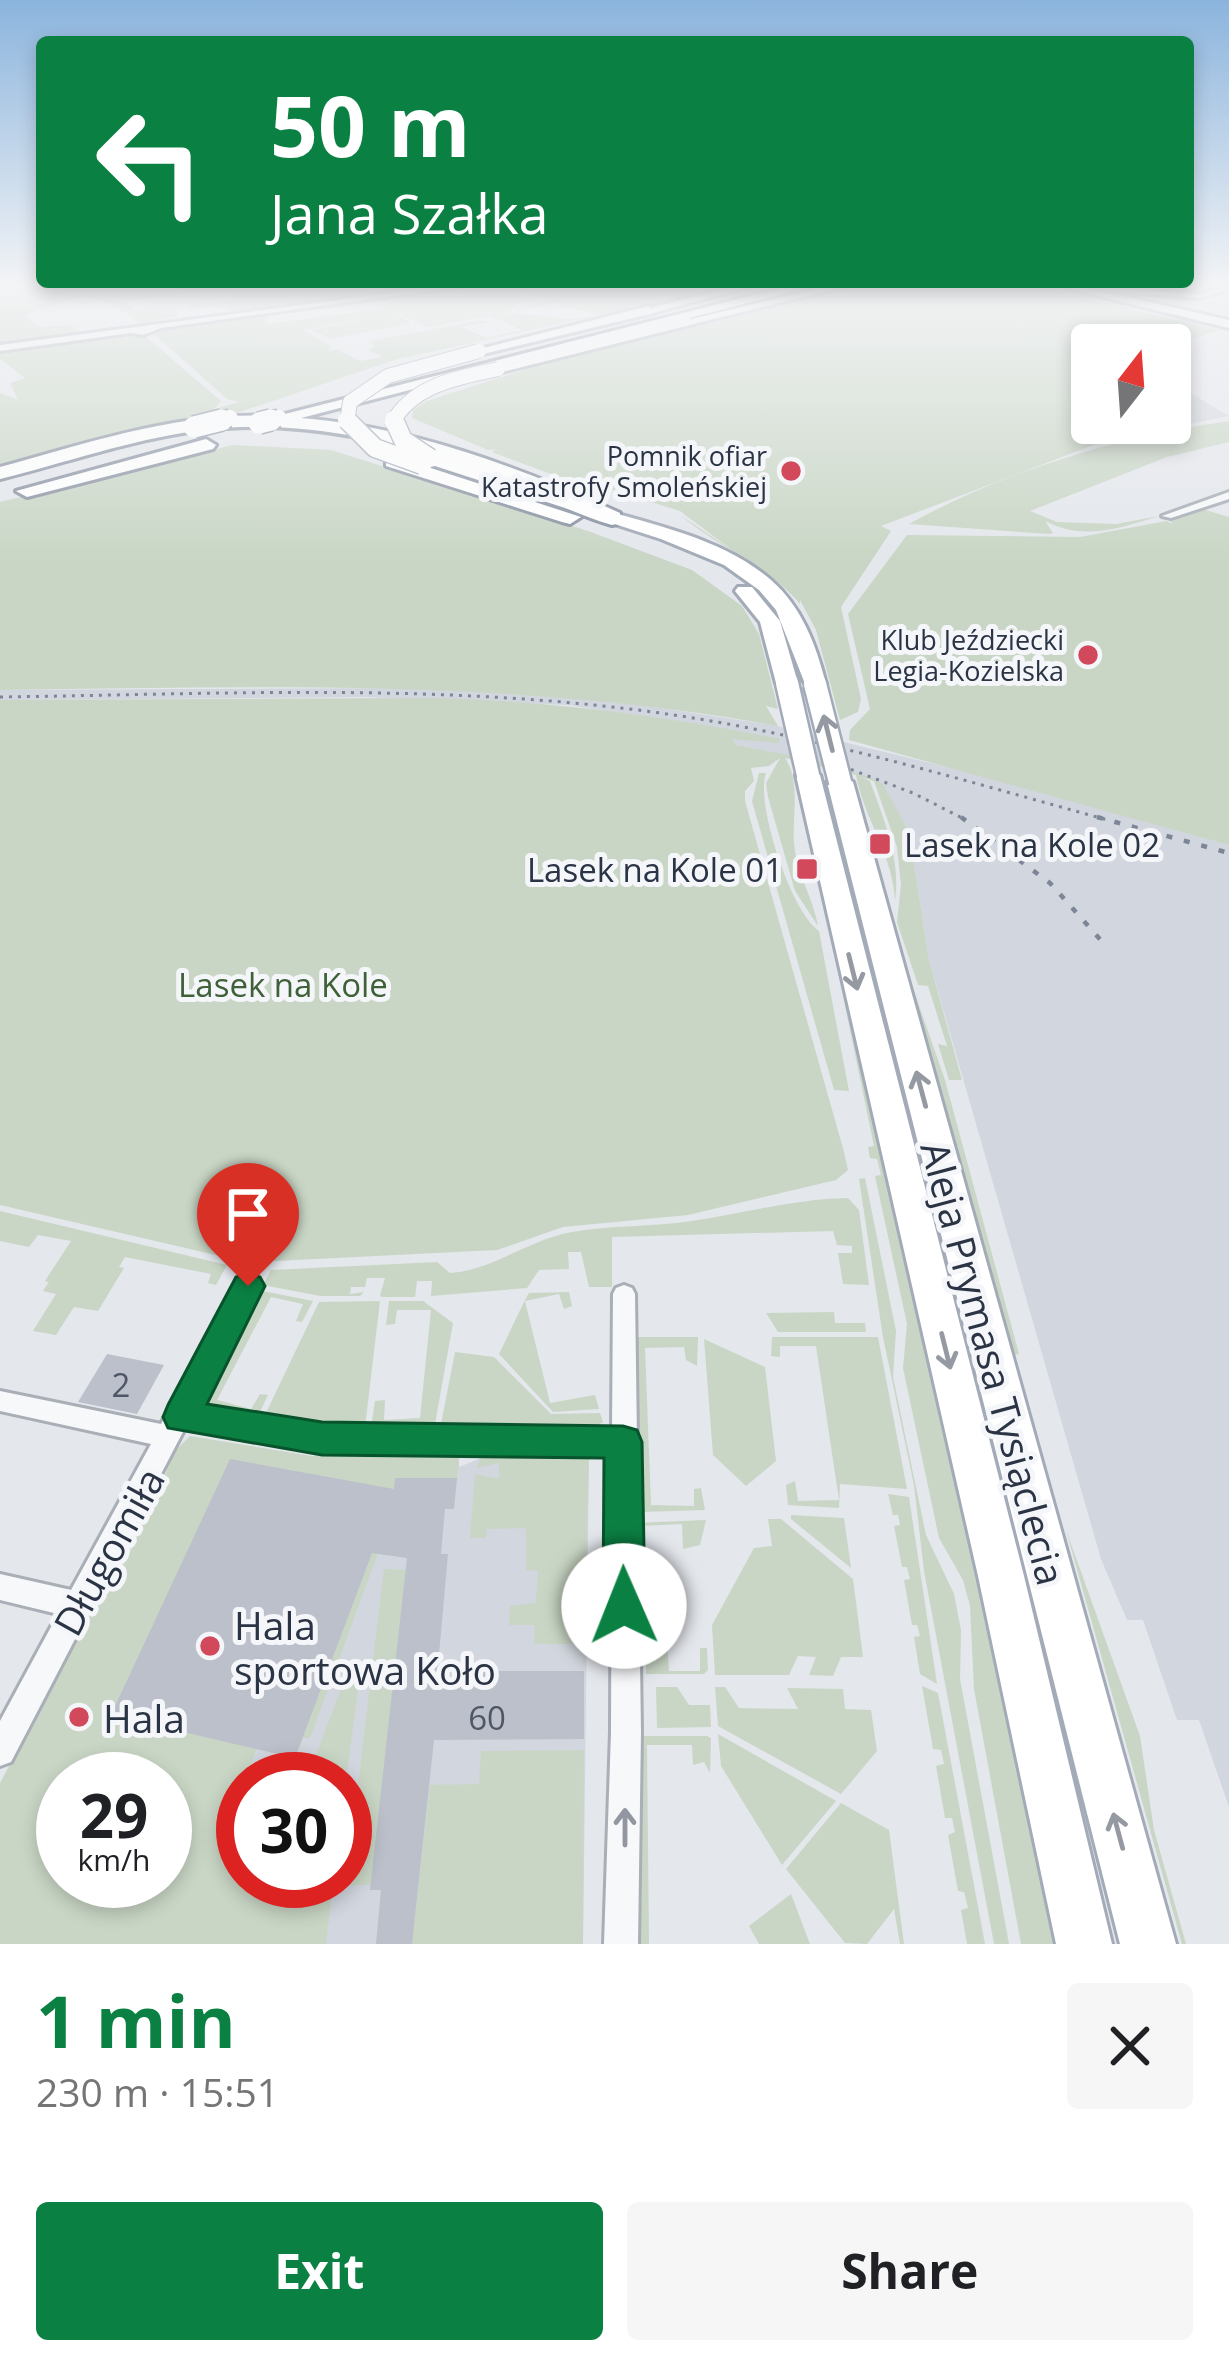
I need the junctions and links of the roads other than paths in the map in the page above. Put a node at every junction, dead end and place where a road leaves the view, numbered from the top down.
1 (362, 377) edge
2 (387, 377) edge
3 (447, 377) edge
4 (470, 377) edge
5 (496, 377) edge
6 (231, 421) junction
7 (278, 421) junction
8 (178, 453) junction
9 (429, 463) junction
10 (0, 485) edge
11 (1229, 495) edge
12 (1167, 516) dead end
13 (606, 522) junction
14 (248, 1286) dead end
15 (624, 1294) dead end
16 (0, 1401) edge
17 (176, 1427) junction
18 (623, 1442) junction
19 (0, 1587) edge
20 (78, 1605) junction
21 (0, 1751) edge
22 (621, 1944) edge
23 (1084, 1944) edge
24 (1148, 1944) edge

1 - 6 highway
2 - 9 main road, bridge
3 - 7 highway
4 - 9 main road, bridge
5 - 7 highway
6 - 7 highway, bridge
6 - 10 highway
6 - 10 highway, bridge
7 - 8 highway
7 - 10 highway
8 - 10 highway
8 - 13 highway
9 - 13 main road
10 - 13 highway
11 - 12 street
13 -> 23 main road, Aleja Prymasa Tysiąclecia, bridge
24 -> 13 main road, Aleja Prymasa Tysiąclecia, bridge
14 - 17 street, Długomiła
15 - 18 street
16 - 17 street
17 - 18 street
17 - 20 street, Długomiła
22 -> 18 street
19 - 20 street
20 - 21 street, Długomiła

